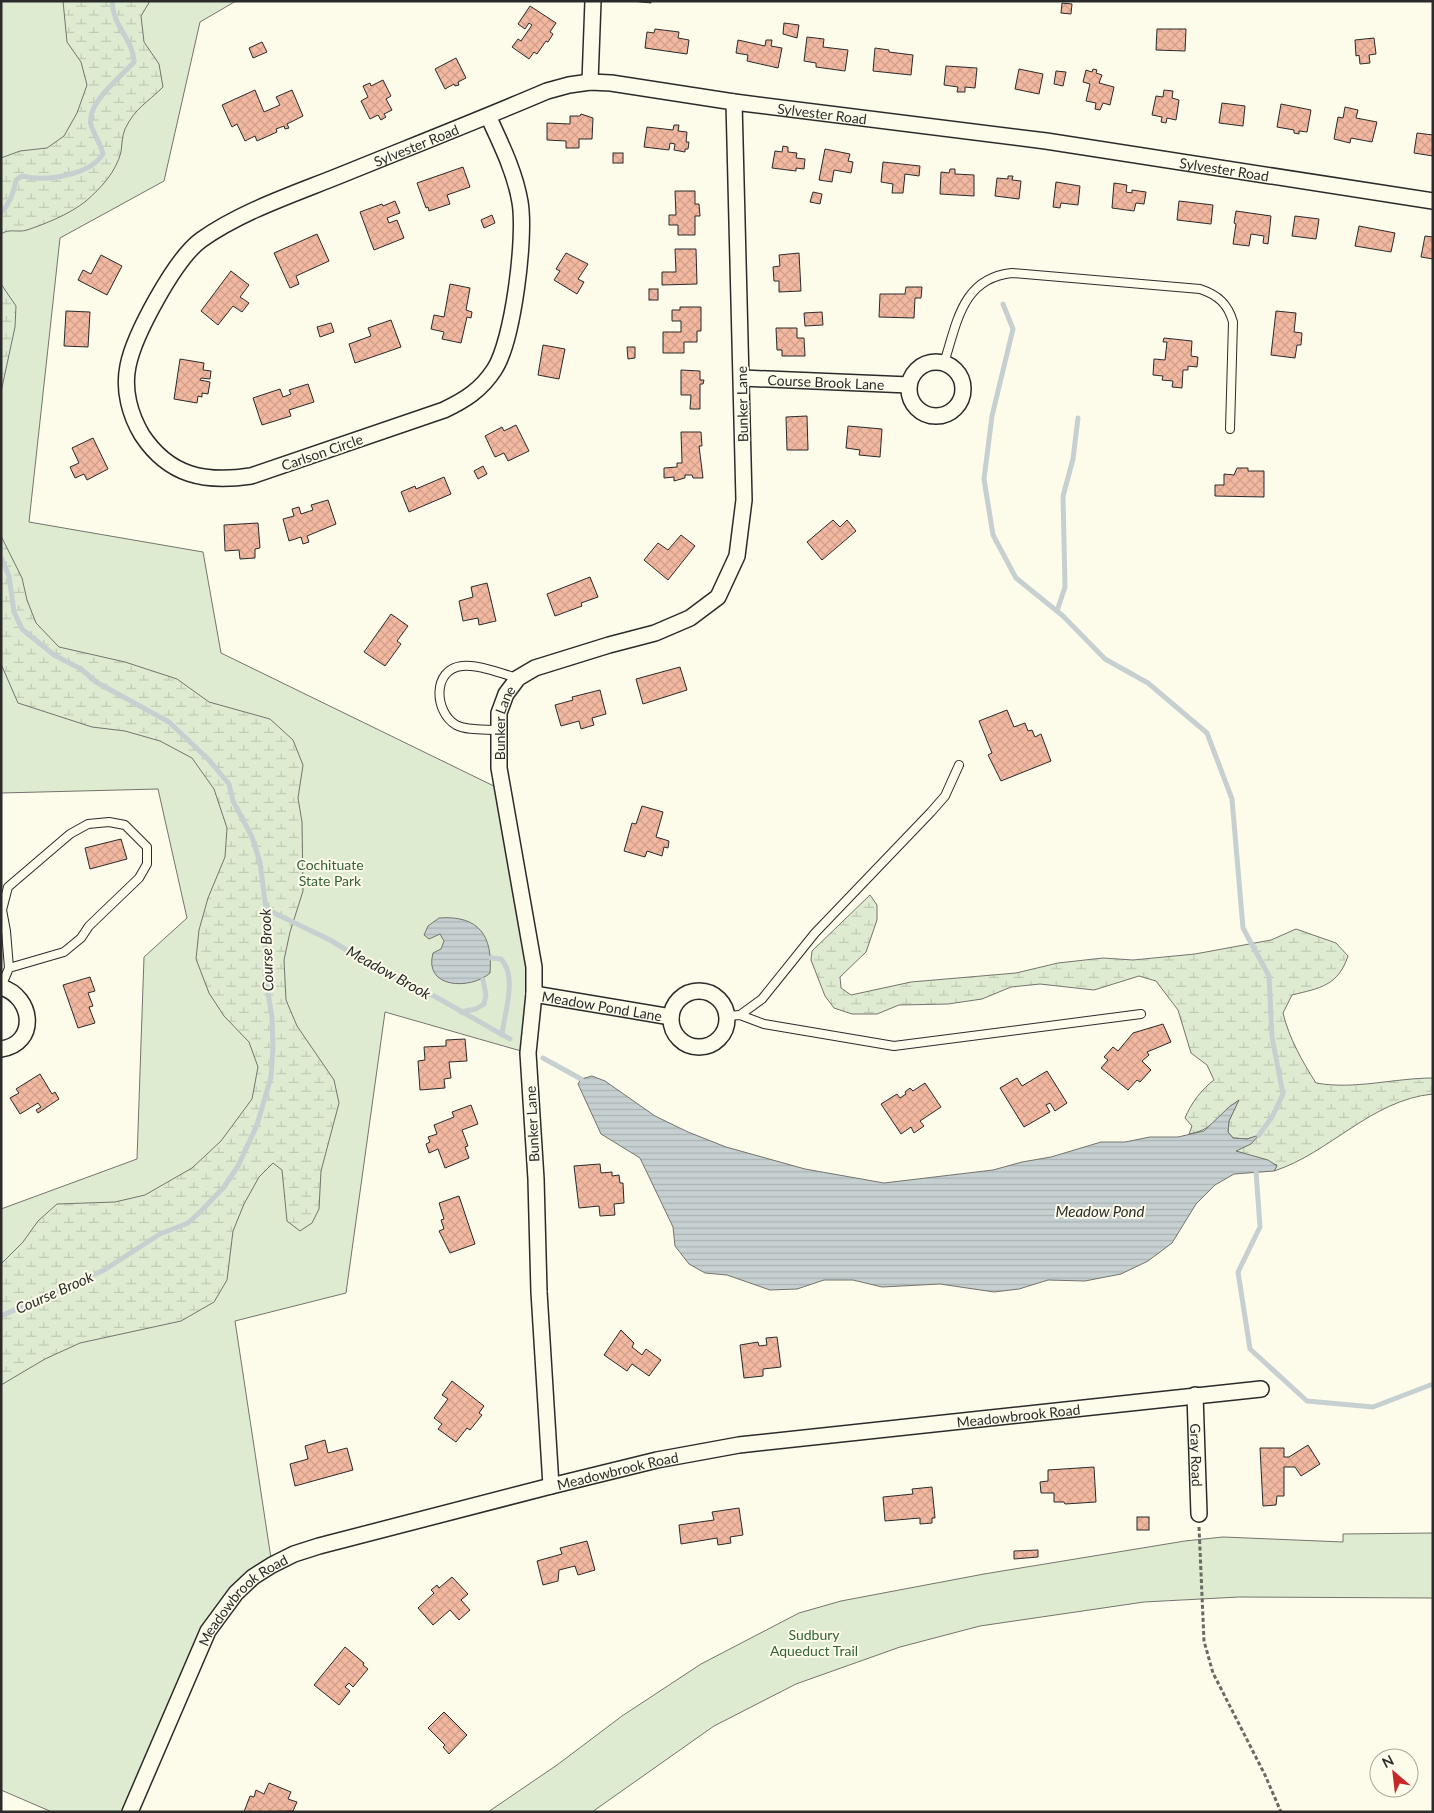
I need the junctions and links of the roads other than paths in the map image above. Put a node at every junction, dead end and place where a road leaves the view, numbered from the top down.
1 (593, 1) edge
2 (590, 82) junction
3 (734, 102) junction
4 (488, 116) junction
5 (1433, 201) edge
6 (235, 220) joint
7 (944, 363) junction
8 (742, 378) junction
9 (910, 385) junction
10 (1230, 429) dead end
11 (518, 678) junction
12 (498, 730) junction
13 (959, 765) dead end
14 (9, 968) junction
15 (1, 987) edge
16 (534, 994) junction
17 (1141, 1014) dead end
18 (734, 1016) junction
19 (671, 1017) junction
20 (1, 1049) edge
21 (1261, 1389) dead end
22 (1195, 1395) junction
23 (551, 1486) junction
24 (1199, 1514) road end
25 (130, 1812) edge

1 - 2 street
2 - 3 street, Sylvester Road
2 - 4 street, Sylvester Road
3 - 5 street, Sylvester Road
3 - 8 street, Bunker Lane
4 - 6 street, Sylvester Road
4 - 6 street, Carlson Circle
7 - 9 street
7 - 9 street
7 - 10 lane
8 - 9 street, Course Brook Lane
8 - 11 street, Bunker Lane
11 - 12 street, Bunker Lane
11 - 12 lane
12 - 16 street, Bunker Lane
13 - 18 lane
14 - 14 lane
14 - 15 lane
15 - 20 street
16 - 19 street, Meadow Pond Lane
16 - 23 street, Bunker Lane
17 - 18 lane
18 - 19 street, Meadow Pond Lane
18 - 19 street, Meadow Pond Lane
21 - 22 street, Meadowbrook Road
22 - 23 street, Meadowbrook Road
22 - 24 street, Gray Road
23 - 25 street, Meadowbrook Road

